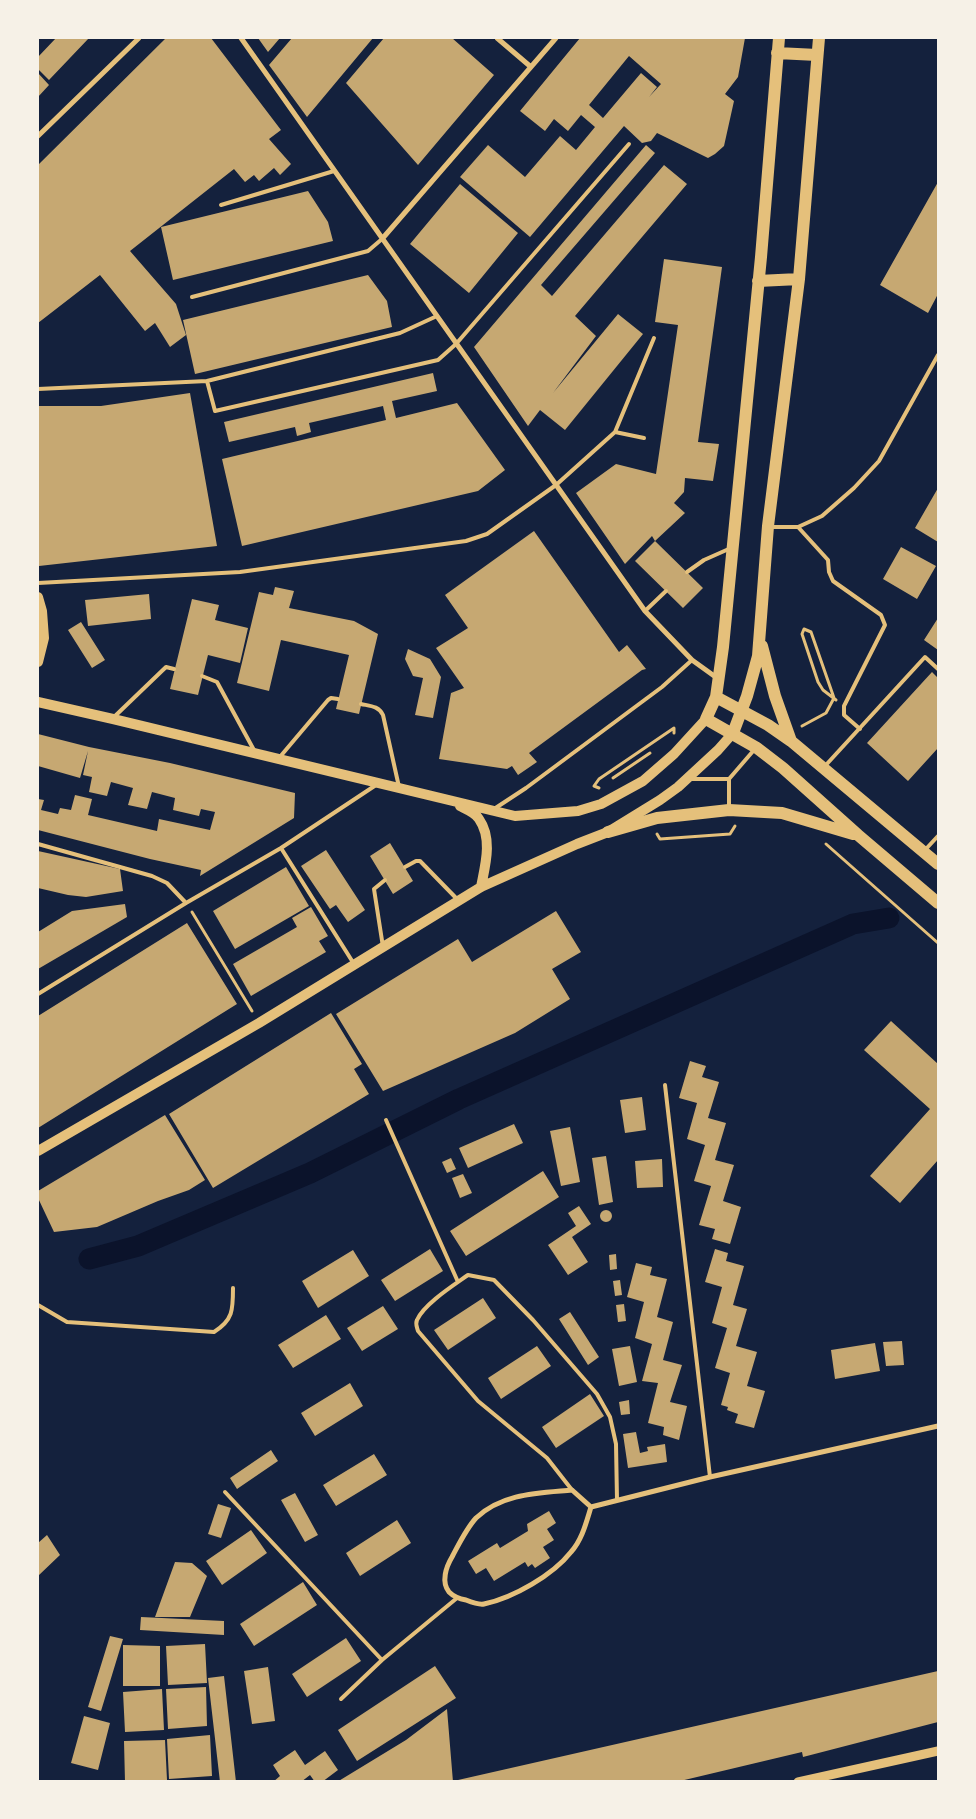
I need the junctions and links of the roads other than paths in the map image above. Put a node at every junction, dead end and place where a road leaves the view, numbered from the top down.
1 (139, 38) edge
2 (241, 38) edge
3 (496, 38) edge
4 (556, 38) edge
5 (779, 38) edge
6 (819, 38) edge
7 (777, 53) junction
8 (817, 56) junction
9 (531, 67) junction
10 (38, 136) edge
11 (629, 144) dead end
12 (334, 170) junction
13 (221, 205) dead end
14 (382, 239) junction
15 (799, 278) junction
16 (758, 281) junction
17 (192, 297) dead end
18 (437, 316) junction
19 (654, 338) dead end
20 (456, 344) junction
21 (938, 355) edge
22 (207, 381) junction
23 (38, 389) edge
24 (615, 432) junction
25 (644, 438) dead end
26 (556, 485) junction
27 (768, 526) junction
28 (798, 527) junction
29 (733, 547) junction
30 (687, 572) dead end
31 (38, 583) edge
32 (666, 591) dead end
33 (38, 596) edge
34 (645, 611) junction
35 (760, 634) junction
36 (692, 660) junction
37 (38, 662) edge
38 (174, 669) dead end
39 (938, 669) edge
40 (202, 676) dead end
41 (720, 680) junction
42 (716, 697) junction
43 (338, 699) dead end
44 (38, 702) edge
45 (361, 704) dead end
46 (742, 710) junction
47 (113, 719) junction
48 (706, 719) junction
49 (860, 728) junction
50 (733, 733) junction
51 (791, 741) junction
52 (757, 748) junction
53 (257, 754) junction
54 (278, 760) junction
55 (824, 768) junction
56 (684, 779) junction
57 (729, 779) junction
58 (378, 784) junction
59 (400, 789) junction
60 (455, 802) junction
61 (729, 810) junction
62 (492, 811) junction
63 (608, 832) junction
64 (858, 835) junction
65 (938, 836) edge
66 (38, 844) edge
67 (281, 848) junction
68 (924, 852) junction
69 (938, 864) edge
70 (405, 867) dead end
71 (385, 880) dead end
72 (480, 887) junction
73 (458, 901) junction
74 (186, 903) junction
75 (938, 904) edge
76 (383, 947) junction
77 (354, 964) junction
78 (38, 994) edge
79 (666, 1085) dead end
80 (386, 1120) dead end
81 (38, 1151) edge
82 (458, 1282) junction
83 (233, 1288) dead end
84 (38, 1305) edge
85 (938, 1426) edge
86 (710, 1477) junction
87 (572, 1490) junction
88 (225, 1492) dead end
89 (617, 1500) junction
90 (591, 1508) junction
91 (457, 1598) junction
92 (382, 1660) junction
93 (341, 1699) dead end
94 (938, 1751) edge
95 (798, 1782) edge

1 - 10 street
2 - 12 street
3 - 9 street
4 - 9 street
5 - 7 main road
6 - 8 main road
7 - 8 main road
7 - 16 main road
8 - 15 main road
9 - 14 street
11 - 20 lane
12 - 13 lane
12 - 14 street
14 - 17 lane
14 - 18 street
15 - 16 main road
15 - 27 main road
16 - 29 main road
18 - 20 street
18 - 22 lane
19 - 24 lane
20 - 22 lane
20 - 26 street
21 - 28 lane
22 - 23 lane
24 - 25 lane
24 - 26 lane
26 - 31 lane
26 - 34 street
27 - 28 lane
27 - 35 main road
28 - 49 lane
29 - 30 lane
29 - 41 main road
32 - 34 lane
33 - 37 main road
34 - 36 street
35 - 46 main road
35 - 51 main road
36 - 41 street
36 - 62 lane
38 - 47 lane
39 - 49 lane
40 - 53 lane
41 - 42 main road
42 - 46 main road
42 - 48 main road
43 - 54 lane
44 - 47 main road
45 - 59 lane
46 - 50 main road
46 - 51 main road
47 - 53 main road
48 - 50 main road
48 - 62 main road
49 - 55 lane
50 - 52 main road
50 - 56 main road
51 - 55 main road
52 - 57 lane
52 - 64 main road
53 - 54 main road
54 - 58 main road
55 - 68 main road
56 - 57 lane
56 - 63 main road
57 - 61 lane
58 - 59 main road
58 - 67 lane
59 - 60 main road
60 - 62 main road
60 - 72 main road
61 - 63 main road
61 - 64 main road
63 - 72 main road
64 - 75 main road
65 - 68 lane
66 - 74 lane
67 - 74 lane
67 - 77 lane
68 - 69 main road
70 - 73 lane
71 - 76 lane
72 - 73 main road
73 - 76 main road
74 - 78 lane
76 - 77 main road
77 - 81 main road
79 - 86 lane
80 - 82 lane
82 - 87 lane
82 - 89 lane
83 - 84 lane
85 - 86 street
86 - 89 street
87 - 90 street
87 - 91 street
88 - 92 lane
89 - 90 street
90 - 91 street
91 - 92 lane
92 - 93 lane
94 - 95 street

